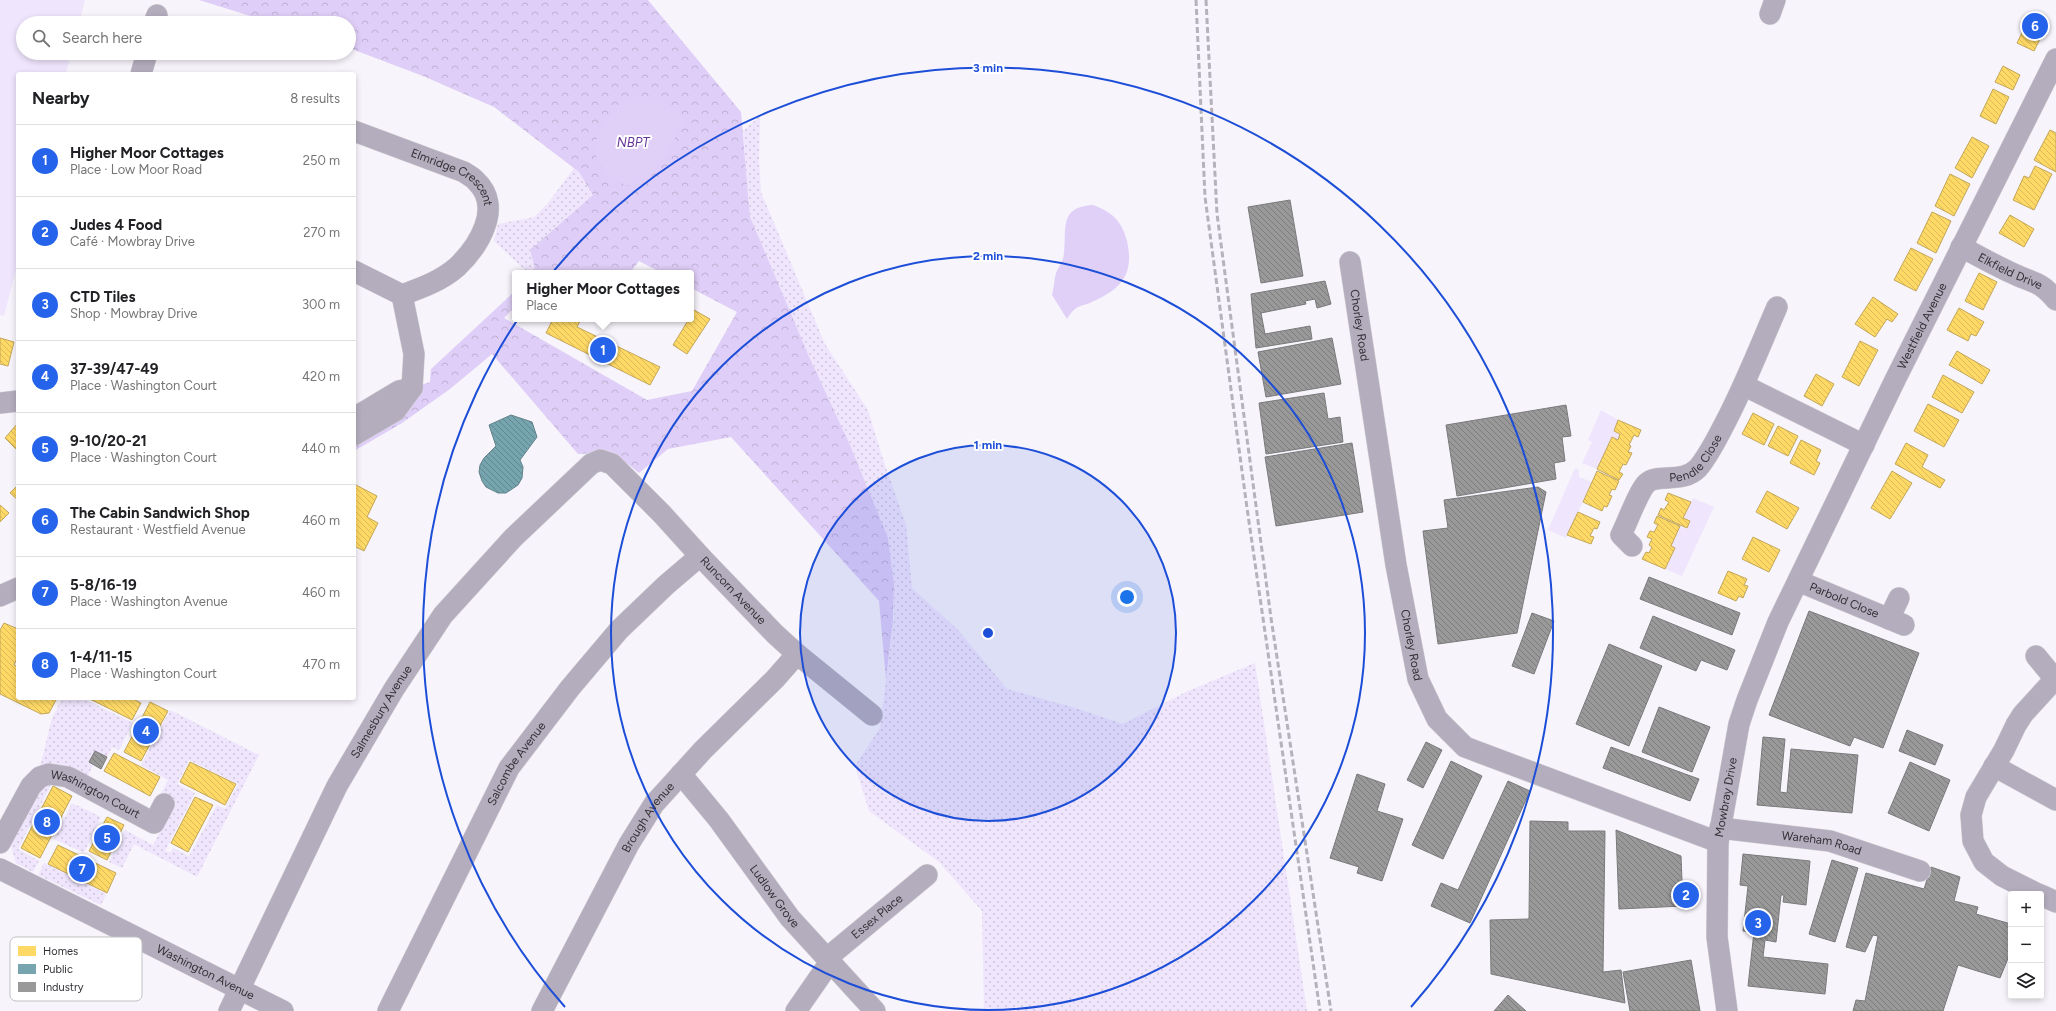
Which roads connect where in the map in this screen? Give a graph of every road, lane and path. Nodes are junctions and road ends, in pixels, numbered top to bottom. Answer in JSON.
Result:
{"nodes":[{"id":1,"x":2056,"y":59,"type":"edge"},
{"id":2,"x":145,"y":60,"type":"edge"},
{"id":3,"x":142,"y":72,"type":"edge"},
{"id":4,"x":356,"y":132,"type":"edge"},
{"id":5,"x":1961,"y":247,"type":"junction"},
{"id":6,"x":1350,"y":262,"type":"dead end"},
{"id":7,"x":356,"y":272,"type":"edge"},
{"id":8,"x":402,"y":295,"type":"junction"},
{"id":9,"x":2056,"y":300,"type":"edge"},
{"id":10,"x":1777,"y":307,"type":"dead end"},
{"id":11,"x":1744,"y":386,"type":"junction"},
{"id":12,"x":412,"y":388,"type":"junction"},
{"id":13,"x":16,"y":401,"type":"edge"},
{"id":14,"x":0,"y":403,"type":"edge"},
{"id":15,"x":356,"y":417,"type":"edge"},
{"id":16,"x":356,"y":434,"type":"edge"},
{"id":17,"x":1864,"y":446,"type":"junction"},
{"id":18,"x":600,"y":460,"type":"joint"},
{"id":19,"x":1619,"y":538,"type":"dead end"},
{"id":20,"x":700,"y":556,"type":"junction"},
{"id":21,"x":1795,"y":588,"type":"junction"},
{"id":22,"x":16,"y":589,"type":"edge"},
{"id":23,"x":0,"y":596,"type":"edge"},
{"id":24,"x":1899,"y":598,"type":"dead end"},
{"id":25,"x":797,"y":654,"type":"junction"},
{"id":26,"x":2036,"y":656,"type":"dead end"},
{"id":27,"x":2055,"y":680,"type":"edge"},
{"id":28,"x":872,"y":715,"type":"dead end"},
{"id":29,"x":1994,"y":766,"type":"junction"},
{"id":30,"x":681,"y":774,"type":"junction"},
{"id":31,"x":2056,"y":800,"type":"edge"},
{"id":32,"x":164,"y":804,"type":"dead end"},
{"id":33,"x":1719,"y":835,"type":"junction"},
{"id":34,"x":0,"y":843,"type":"edge"},
{"id":35,"x":0,"y":868,"type":"edge"},
{"id":36,"x":1920,"y":871,"type":"dead end"},
{"id":37,"x":927,"y":874,"type":"dead end"},
{"id":38,"x":2032,"y":891,"type":"edge"},
{"id":39,"x":2044,"y":896,"type":"edge"},
{"id":40,"x":2056,"y":902,"type":"edge"},
{"id":41,"x":136,"y":937,"type":"edge"},
{"id":42,"x":142,"y":940,"type":"edge"},
{"id":43,"x":828,"y":960,"type":"junction"},
{"id":44,"x":240,"y":990,"type":"junction"},
{"id":45,"x":229,"y":1011,"type":"edge"},
{"id":46,"x":283,"y":1011,"type":"edge"},
{"id":47,"x":388,"y":1011,"type":"edge"},
{"id":48,"x":542,"y":1011,"type":"edge"},
{"id":49,"x":796,"y":1011,"type":"edge"},
{"id":50,"x":875,"y":1011,"type":"edge"},
{"id":51,"x":1727,"y":1011,"type":"edge"}],
"edges":[{"from":1,"to":5,"type":"street","name":"Westfield Avenue"},
{"from":2,"to":3,"type":"street"},
{"from":4,"to":8,"type":"street","name":"Elmridge Crescent"},
{"from":5,"to":9,"type":"street","name":"Elkfield Drive"},
{"from":5,"to":17,"type":"street","name":"Westfield Avenue"},
{"from":6,"to":33,"type":"street","name":"Chorley Road"},
{"from":7,"to":8,"type":"street"},
{"from":8,"to":12,"type":"street"},
{"from":10,"to":11,"type":"street","name":"Pendle Close"},
{"from":11,"to":17,"type":"street"},
{"from":11,"to":19,"type":"street","name":"Pendle Close"},
{"from":12,"to":15,"type":"street"},
{"from":12,"to":16,"type":"street"},
{"from":13,"to":14,"type":"street"},
{"from":17,"to":21,"type":"street","name":"Westfield Avenue"},
{"from":18,"to":20,"type":"street","name":"Runcorn Avenue"},
{"from":18,"to":44,"type":"street","name":"Salmesbury Avenue"},
{"from":20,"to":25,"type":"street","name":"Runcorn Avenue"},
{"from":20,"to":47,"type":"street","name":"Salcombe Avenue"},
{"from":21,"to":24,"type":"street","name":"Parbold Close"},
{"from":21,"to":33,"type":"street","name":"Mowbray Drive"},
{"from":22,"to":23,"type":"street"},
{"from":25,"to":28,"type":"street","name":"Runcorn Avenue"},
{"from":25,"to":30,"type":"street","name":"Brough Avenue"},
{"from":26,"to":27,"type":"street"},
{"from":27,"to":29,"type":"street"},
{"from":29,"to":31,"type":"street"},
{"from":29,"to":38,"type":"street"},
{"from":30,"to":43,"type":"street","name":"Ludlow Grove"},
{"from":30,"to":48,"type":"street","name":"Brough Avenue"},
{"from":32,"to":34,"type":"street","name":"Washington Court"},
{"from":33,"to":36,"type":"street","name":"Wareham Road"},
{"from":33,"to":51,"type":"street","name":"Mowbray Drive"},
{"from":35,"to":41,"type":"street","name":"Washington Avenue"},
{"from":37,"to":43,"type":"street","name":"Essex Place"},
{"from":39,"to":40,"type":"street"},
{"from":42,"to":44,"type":"street","name":"Washington Avenue"},
{"from":43,"to":49,"type":"street","name":"Essex Place"},
{"from":43,"to":50,"type":"street","name":"Ludlow Grove"},
{"from":44,"to":45,"type":"street","name":"Salmesbury Avenue"},
{"from":44,"to":46,"type":"street","name":"Washington Avenue"}]}
